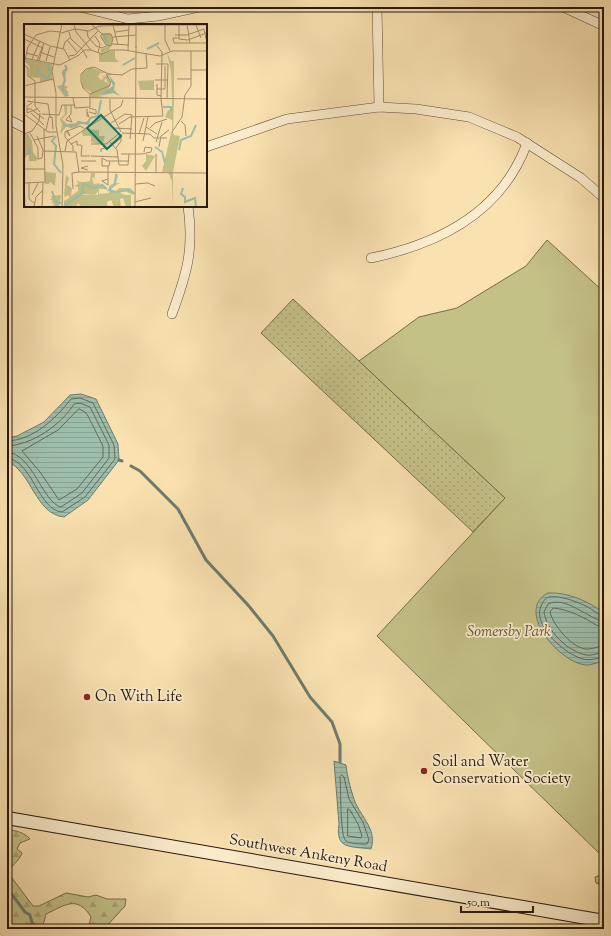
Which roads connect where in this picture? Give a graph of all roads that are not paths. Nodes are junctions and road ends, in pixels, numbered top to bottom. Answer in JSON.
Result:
{"nodes":[{"id":1,"x":80,"y":7,"type":"edge"},
{"id":2,"x":199,"y":7,"type":"edge"},
{"id":3,"x":377,"y":7,"type":"edge"},
{"id":4,"x":563,"y":7,"type":"edge"},
{"id":5,"x":604,"y":26,"type":"edge"},
{"id":6,"x":379,"y":107,"type":"junction"},
{"id":7,"x":7,"y":119,"type":"edge"},
{"id":8,"x":24,"y":128,"type":"edge"},
{"id":9,"x":528,"y":143,"type":"junction"},
{"id":10,"x":207,"y":147,"type":"edge"},
{"id":11,"x":604,"y":198,"type":"edge"},
{"id":12,"x":188,"y":207,"type":"edge"},
{"id":13,"x":371,"y":258,"type":"dead end"},
{"id":14,"x":172,"y":314,"type":"dead end"},
{"id":15,"x":7,"y":818,"type":"edge"},
{"id":16,"x":604,"y":921,"type":"edge"}],
"edges":[{"from":1,"to":2,"type":"street"},
{"from":3,"to":6,"type":"street"},
{"from":4,"to":5,"type":"street"},
{"from":6,"to":9,"type":"street"},
{"from":6,"to":10,"type":"street"},
{"from":7,"to":8,"type":"street"},
{"from":9,"to":11,"type":"street"},
{"from":9,"to":13,"type":"street"},
{"from":12,"to":14,"type":"street"},
{"from":15,"to":16,"type":"street","name":"Southwest Ankeny Road"}]}
